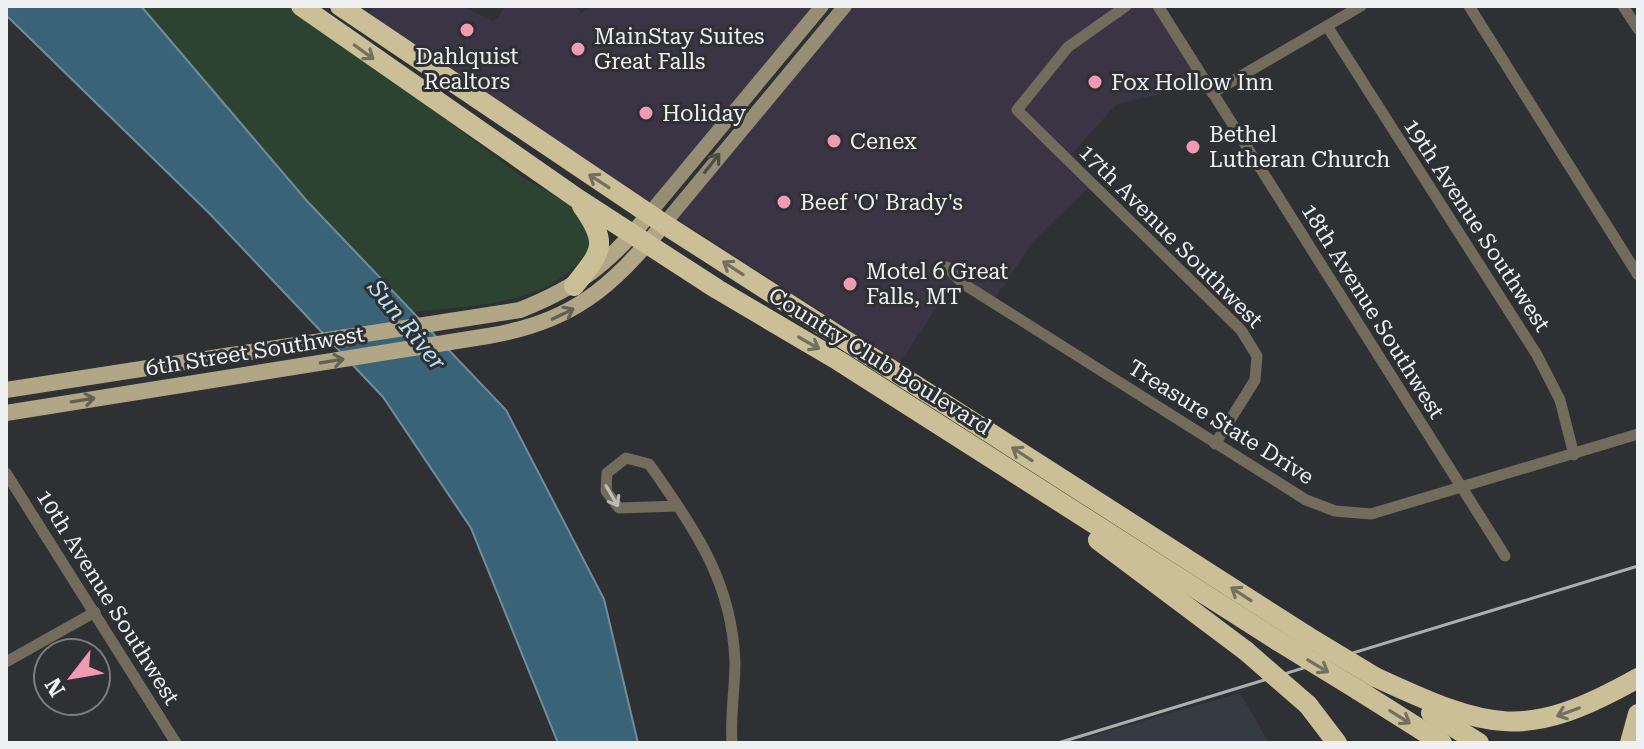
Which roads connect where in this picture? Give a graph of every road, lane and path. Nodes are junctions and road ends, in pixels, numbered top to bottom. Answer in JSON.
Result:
{"nodes":[{"id":1,"x":301,"y":6,"type":"edge"},
{"id":2,"x":340,"y":6,"type":"edge"},
{"id":3,"x":822,"y":6,"type":"edge"},
{"id":4,"x":1126,"y":6,"type":"edge"},
{"id":5,"x":1158,"y":6,"type":"edge"},
{"id":6,"x":1361,"y":6,"type":"edge"},
{"id":7,"x":1469,"y":6,"type":"edge"},
{"id":8,"x":1623,"y":6,"type":"edge"},
{"id":9,"x":844,"y":7,"type":"edge"},
{"id":10,"x":1327,"y":26,"type":"junction"},
{"id":11,"x":1638,"y":29,"type":"edge"},
{"id":12,"x":1212,"y":93,"type":"junction"},
{"id":13,"x":578,"y":199,"type":"junction"},
{"id":14,"x":656,"y":219,"type":"junction"},
{"id":15,"x":640,"y":239,"type":"junction"},
{"id":16,"x":947,"y":267,"type":"dead end"},
{"id":17,"x":1638,"y":275,"type":"edge"},
{"id":18,"x":574,"y":286,"type":"junction"},
{"id":19,"x":6,"y":390,"type":"edge"},
{"id":20,"x":6,"y":413,"type":"edge"},
{"id":21,"x":1638,"y":434,"type":"edge"},
{"id":22,"x":1215,"y":444,"type":"junction"},
{"id":23,"x":1574,"y":455,"type":"junction"},
{"id":24,"x":6,"y":473,"type":"edge"},
{"id":25,"x":1462,"y":489,"type":"junction"},
{"id":26,"x":1041,"y":491,"type":"junction"},
{"id":27,"x":678,"y":506,"type":"junction"},
{"id":28,"x":1505,"y":556,"type":"dead end"},
{"id":29,"x":95,"y":612,"type":"junction"},
{"id":30,"x":6,"y":662,"type":"edge"},
{"id":31,"x":1375,"y":677,"type":"junction"},
{"id":32,"x":1638,"y":678,"type":"edge"},
{"id":33,"x":1638,"y":714,"type":"edge"},
{"id":34,"x":176,"y":743,"type":"edge"},
{"id":35,"x":732,"y":743,"type":"edge"},
{"id":36,"x":1337,"y":743,"type":"edge"},
{"id":37,"x":1442,"y":743,"type":"edge"},
{"id":38,"x":1479,"y":743,"type":"edge"},
{"id":39,"x":1630,"y":743,"type":"edge"}],
"edges":[{"from":1,"to":13,"type":"highway","name":"Country Club Boulevard","one_way":true},
{"from":14,"to":2,"type":"highway","name":"Country Club Boulevard","one_way":true},
{"from":3,"to":14,"type":"street"},
{"from":4,"to":22,"type":"street","name":"17th Avenue Southwest"},
{"from":5,"to":12,"type":"street","name":"18th Avenue Southwest"},
{"from":6,"to":10,"type":"street"},
{"from":7,"to":17,"type":"street"},
{"from":8,"to":11,"type":"street"},
{"from":14,"to":9,"type":"street","one_way":true},
{"from":10,"to":12,"type":"street"},
{"from":10,"to":23,"type":"street","name":"19th Avenue Southwest"},
{"from":12,"to":25,"type":"street","name":"18th Avenue Southwest"},
{"from":13,"to":15,"type":"highway","name":"Country Club Boulevard"},
{"from":13,"to":18,"type":"highway"},
{"from":14,"to":15,"type":"main road","name":"6th Street Southwest"},
{"from":31,"to":14,"type":"highway","name":"Country Club Boulevard","one_way":true,"bridge":true},
{"from":15,"to":18,"type":"main road","name":"6th Street Southwest"},
{"from":20,"to":15,"type":"main road","name":"6th Street Southwest","one_way":true},
{"from":15,"to":26,"type":"highway","name":"Country Club Boulevard","one_way":true},
{"from":16,"to":22,"type":"street","name":"Treasure State Drive"},
{"from":18,"to":19,"type":"main road","name":"6th Street Southwest"},
{"from":21,"to":23,"type":"street","name":"Treasure State Drive"},
{"from":22,"to":25,"type":"street","name":"Treasure State Drive"},
{"from":23,"to":25,"type":"street","name":"Treasure State Drive"},
{"from":24,"to":29,"type":"street","name":"10th Avenue Southwest"},
{"from":25,"to":28,"type":"street","name":"18th Avenue Southwest"},
{"from":26,"to":36,"type":"highway","bridge":true},
{"from":26,"to":37,"type":"highway","name":"Country Club Boulevard","one_way":true,"bridge":true},
{"from":27,"to":27,"type":"street","one_way":true},
{"from":27,"to":35,"type":"street"},
{"from":29,"to":30,"type":"street"},
{"from":29,"to":34,"type":"street","name":"10th Avenue Southwest"},
{"from":32,"to":31,"type":"highway","one_way":true},
{"from":31,"to":38,"type":"highway","name":"Country Club Boulevard"},
{"from":33,"to":39,"type":"highway"}]}
